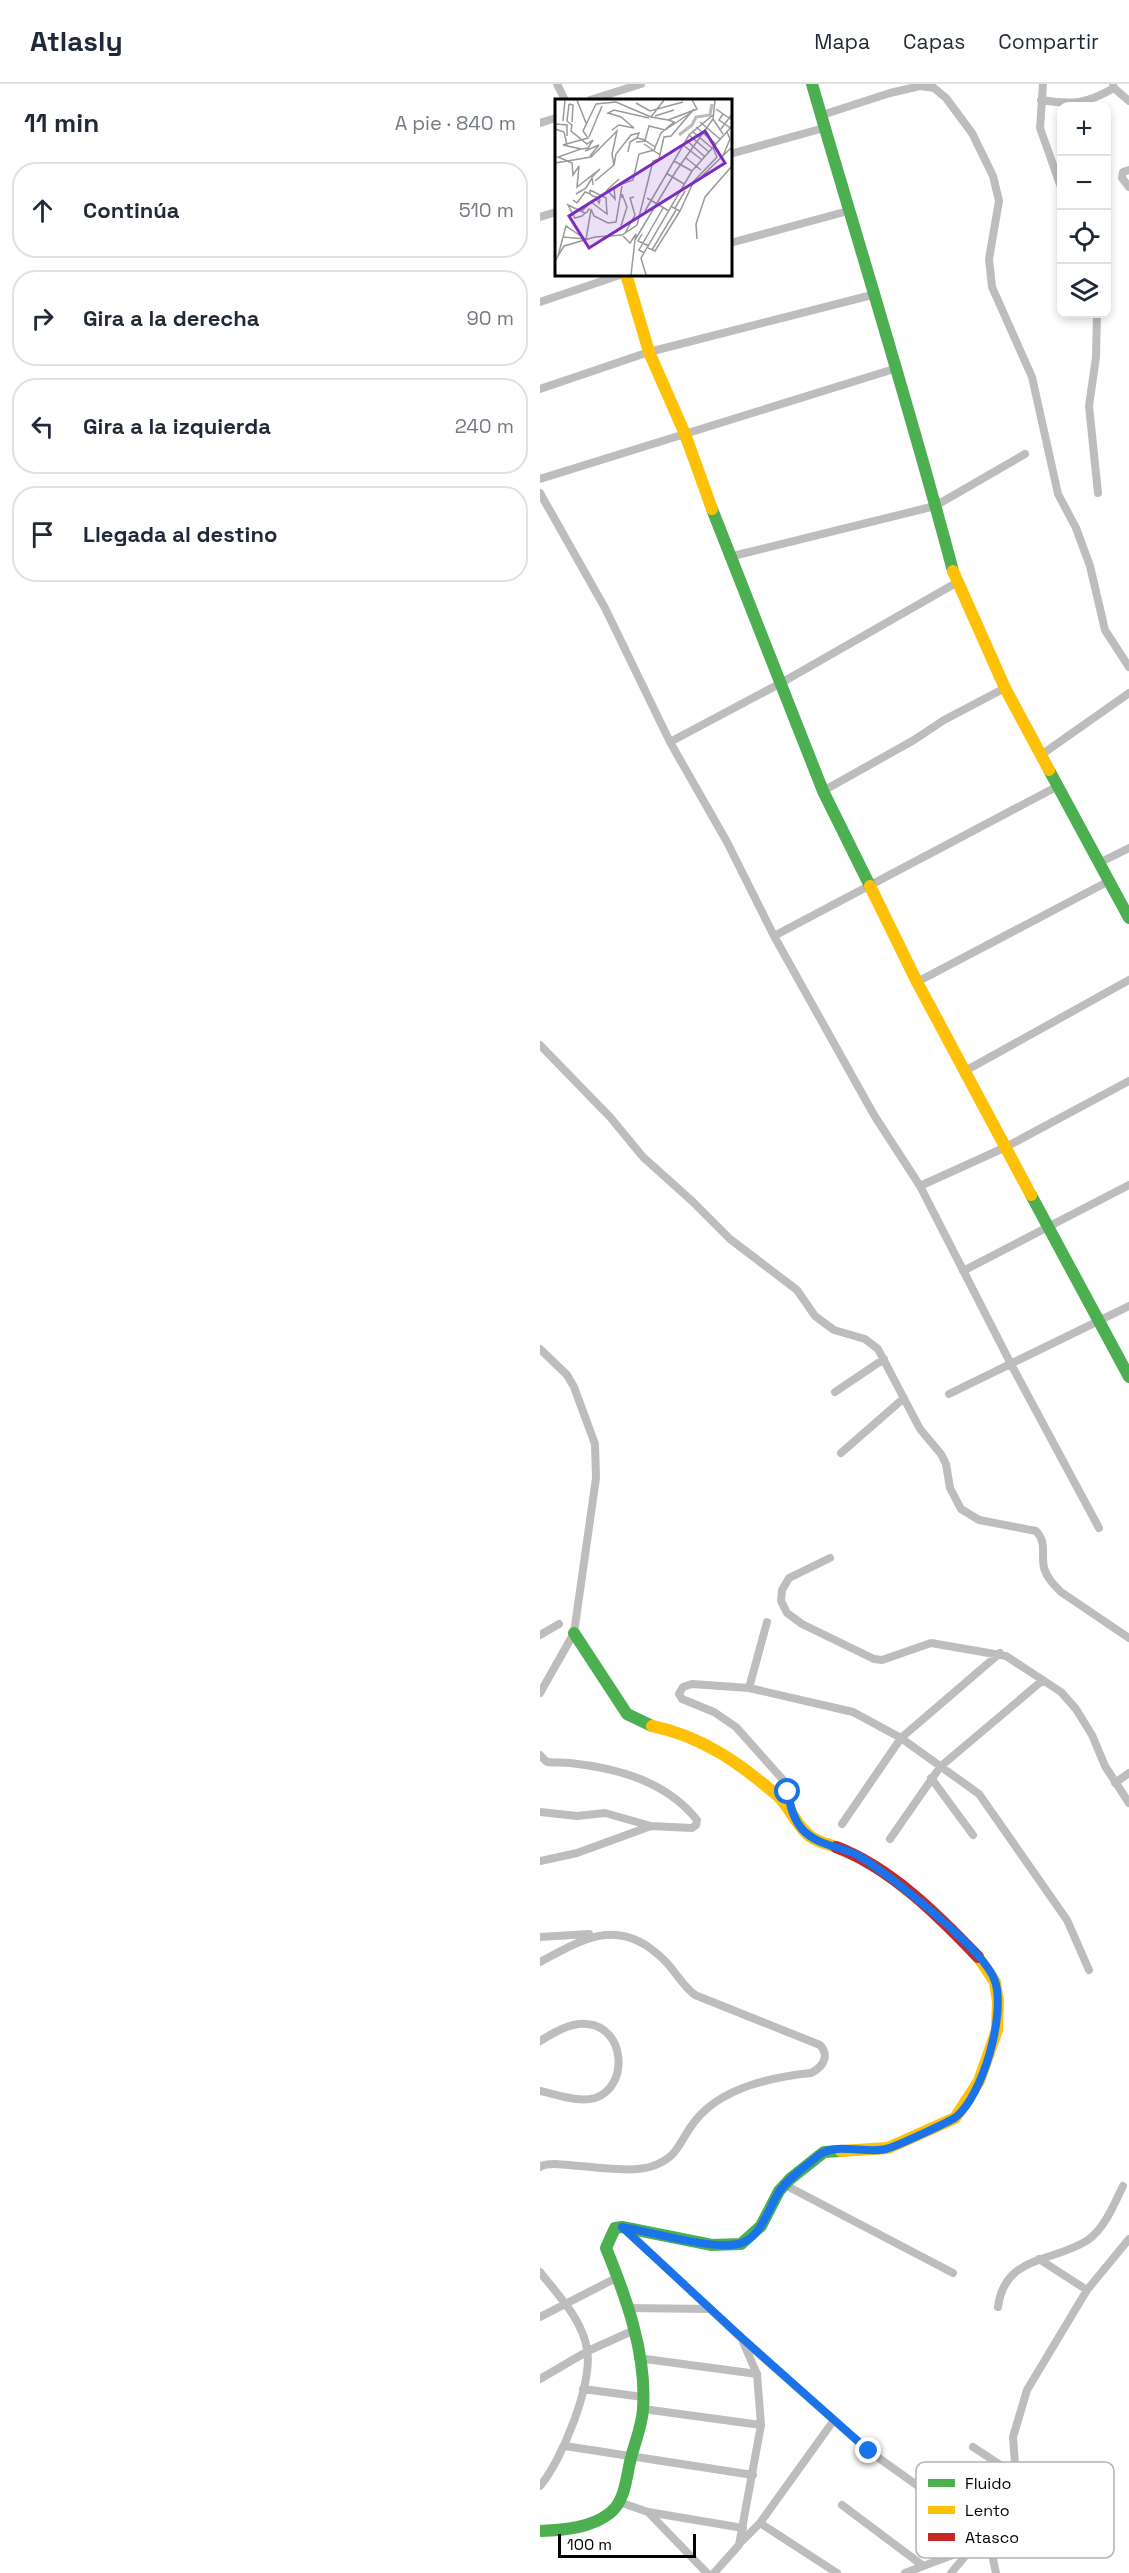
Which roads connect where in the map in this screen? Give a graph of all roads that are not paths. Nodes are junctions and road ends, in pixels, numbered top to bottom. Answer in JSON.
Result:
{"nodes":[{"id":1,"x":557,"y":84,"type":"edge"},
{"id":2,"x":641,"y":84,"type":"edge"},
{"id":3,"x":812,"y":84,"type":"edge"},
{"id":4,"x":1043,"y":84,"type":"edge"},
{"id":5,"x":1114,"y":86,"type":"edge"},
{"id":6,"x":564,"y":99,"type":"edge"},
{"id":7,"x":593,"y":99,"type":"edge"},
{"id":8,"x":1041,"y":100,"type":"junction"},
{"id":9,"x":1129,"y":101,"type":"edge"},
{"id":10,"x":555,"y":118,"type":"edge"},
{"id":11,"x":823,"y":122,"type":"junction"},
{"id":12,"x":540,"y":123,"type":"edge"},
{"id":13,"x":732,"y":153,"type":"edge"},
{"id":14,"x":1129,"y":170,"type":"edge"},
{"id":15,"x":1057,"y":176,"type":"edge"},
{"id":16,"x":1129,"y":187,"type":"edge"},
{"id":17,"x":848,"y":211,"type":"junction"},
{"id":18,"x":555,"y":212,"type":"edge"},
{"id":19,"x":540,"y":217,"type":"edge"},
{"id":20,"x":732,"y":242,"type":"edge"},
{"id":21,"x":618,"y":276,"type":"edge"},
{"id":22,"x":625,"y":276,"type":"edge"},
{"id":23,"x":872,"y":295,"type":"junction"},
{"id":24,"x":540,"y":302,"type":"edge"},
{"id":25,"x":1097,"y":318,"type":"edge"},
{"id":26,"x":649,"y":352,"type":"junction"},
{"id":27,"x":894,"y":369,"type":"junction"},
{"id":28,"x":540,"y":389,"type":"edge"},
{"id":29,"x":685,"y":434,"type":"junction"},
{"id":30,"x":1024,"y":454,"type":"dead end"},
{"id":31,"x":540,"y":480,"type":"edge"},
{"id":32,"x":540,"y":493,"type":"edge"},
{"id":33,"x":1098,"y":493,"type":"dead end"},
{"id":34,"x":935,"y":506,"type":"junction"},
{"id":35,"x":729,"y":557,"type":"junction"},
{"id":36,"x":956,"y":583,"type":"junction"},
{"id":37,"x":1129,"y":667,"type":"edge"},
{"id":38,"x":781,"y":683,"type":"junction"},
{"id":39,"x":1005,"y":688,"type":"junction"},
{"id":40,"x":1129,"y":693,"type":"edge"},
{"id":41,"x":670,"y":742,"type":"junction"},
{"id":42,"x":1041,"y":755,"type":"junction"},
{"id":43,"x":1058,"y":786,"type":"junction"},
{"id":44,"x":823,"y":791,"type":"junction"},
{"id":45,"x":1129,"y":848,"type":"edge"},
{"id":46,"x":1099,"y":863,"type":"junction"},
{"id":47,"x":1109,"y":881,"type":"junction"},
{"id":48,"x":870,"y":886,"type":"junction"},
{"id":49,"x":1129,"y":918,"type":"edge"},
{"id":50,"x":774,"y":936,"type":"junction"},
{"id":51,"x":1129,"y":980,"type":"edge"},
{"id":52,"x":917,"y":982,"type":"junction"},
{"id":53,"x":540,"y":1045,"type":"edge"},
{"id":54,"x":965,"y":1071,"type":"junction"},
{"id":55,"x":1129,"y":1081,"type":"edge"},
{"id":56,"x":1006,"y":1147,"type":"junction"},
{"id":57,"x":1129,"y":1185,"type":"edge"},
{"id":58,"x":920,"y":1186,"type":"junction"},
{"id":59,"x":1049,"y":1226,"type":"junction"},
{"id":60,"x":963,"y":1271,"type":"junction"},
{"id":61,"x":1129,"y":1306,"type":"edge"},
{"id":62,"x":1100,"y":1321,"type":"junction"},
{"id":63,"x":540,"y":1349,"type":"edge"},
{"id":64,"x":884,"y":1359,"type":"junction"},
{"id":65,"x":1012,"y":1366,"type":"junction"},
{"id":66,"x":1129,"y":1377,"type":"edge"},
{"id":67,"x":835,"y":1392,"type":"dead end"},
{"id":68,"x":949,"y":1394,"type":"dead end"},
{"id":69,"x":904,"y":1398,"type":"junction"},
{"id":70,"x":841,"y":1453,"type":"dead end"},
{"id":71,"x":1099,"y":1528,"type":"dead end"},
{"id":72,"x":830,"y":1558,"type":"dead end"},
{"id":73,"x":767,"y":1622,"type":"dead end"},
{"id":74,"x":559,"y":1624,"type":"dead end"},
{"id":75,"x":574,"y":1633,"type":"junction"},
{"id":76,"x":540,"y":1635,"type":"edge"},
{"id":77,"x":1129,"y":1638,"type":"edge"},
{"id":78,"x":1000,"y":1653,"type":"junction"},
{"id":79,"x":1043,"y":1680,"type":"junction"},
{"id":80,"x":749,"y":1688,"type":"junction"},
{"id":81,"x":540,"y":1693,"type":"edge"},
{"id":82,"x":901,"y":1738,"type":"junction"},
{"id":83,"x":540,"y":1755,"type":"edge"},
{"id":84,"x":940,"y":1767,"type":"junction"},
{"id":85,"x":1129,"y":1773,"type":"edge"},
{"id":86,"x":931,"y":1778,"type":"junction"},
{"id":87,"x":1115,"y":1783,"type":"junction"},
{"id":88,"x":1129,"y":1803,"type":"edge"},
{"id":89,"x":791,"y":1810,"type":"junction"},
{"id":90,"x":540,"y":1812,"type":"edge"},
{"id":91,"x":842,"y":1824,"type":"dead end"},
{"id":92,"x":651,"y":1826,"type":"junction"},
{"id":93,"x":973,"y":1835,"type":"dead end"},
{"id":94,"x":890,"y":1839,"type":"dead end"},
{"id":95,"x":540,"y":1861,"type":"edge"},
{"id":96,"x":599,"y":1934,"type":"junction"},
{"id":97,"x":540,"y":1937,"type":"edge"},
{"id":98,"x":540,"y":1962,"type":"edge"},
{"id":99,"x":1089,"y":1970,"type":"dead end"},
{"id":100,"x":540,"y":2041,"type":"edge"},
{"id":101,"x":540,"y":2091,"type":"edge"},
{"id":102,"x":540,"y":2167,"type":"edge"},
{"id":103,"x":785,"y":2185,"type":"junction"},
{"id":104,"x":1123,"y":2186,"type":"dead end"},
{"id":105,"x":622,"y":2227,"type":"junction"},
{"id":106,"x":1129,"y":2239,"type":"edge"},
{"id":107,"x":1039,"y":2259,"type":"junction"},
{"id":108,"x":540,"y":2272,"type":"edge"},
{"id":109,"x":953,"y":2273,"type":"dead end"},
{"id":110,"x":618,"y":2277,"type":"junction"},
{"id":111,"x":1088,"y":2290,"type":"junction"},
{"id":112,"x":566,"y":2303,"type":"junction"},
{"id":113,"x":998,"y":2307,"type":"dead end"},
{"id":114,"x":627,"y":2308,"type":"junction"},
{"id":115,"x":710,"y":2309,"type":"junction"},
{"id":116,"x":540,"y":2317,"type":"edge"},
{"id":117,"x":632,"y":2331,"type":"junction"},
{"id":118,"x":742,"y":2338,"type":"junction"},
{"id":119,"x":588,"y":2351,"type":"junction"},
{"id":120,"x":638,"y":2358,"type":"junction"},
{"id":121,"x":757,"y":2374,"type":"junction"},
{"id":122,"x":540,"y":2379,"type":"edge"},
{"id":123,"x":583,"y":2389,"type":"junction"},
{"id":124,"x":643,"y":2403,"type":"junction"},
{"id":125,"x":834,"y":2420,"type":"junction"},
{"id":126,"x":761,"y":2425,"type":"junction"},
{"id":127,"x":565,"y":2446,"type":"junction"},
{"id":128,"x":974,"y":2447,"type":"dead end"},
{"id":129,"x":632,"y":2456,"type":"junction"},
{"id":130,"x":996,"y":2462,"type":"edge"},
{"id":131,"x":1016,"y":2462,"type":"edge"},
{"id":132,"x":753,"y":2475,"type":"junction"},
{"id":133,"x":916,"y":2485,"type":"edge"},
{"id":134,"x":540,"y":2486,"type":"edge"},
{"id":135,"x":619,"y":2502,"type":"junction"},
{"id":136,"x":842,"y":2505,"type":"dead end"},
{"id":137,"x":648,"y":2512,"type":"junction"},
{"id":138,"x":760,"y":2523,"type":"junction"},
{"id":139,"x":743,"y":2528,"type":"junction"},
{"id":140,"x":540,"y":2531,"type":"edge"},
{"id":141,"x":739,"y":2545,"type":"junction"},
{"id":142,"x":943,"y":2558,"type":"edge"},
{"id":143,"x":964,"y":2558,"type":"edge"},
{"id":144,"x":993,"y":2558,"type":"edge"},
{"id":145,"x":922,"y":2565,"type":"junction"},
{"id":146,"x":707,"y":2573,"type":"edge"},
{"id":147,"x":714,"y":2573,"type":"edge"},
{"id":148,"x":837,"y":2573,"type":"edge"},
{"id":149,"x":904,"y":2573,"type":"edge"},
{"id":150,"x":951,"y":2573,"type":"edge"},
{"id":151,"x":996,"y":2573,"type":"edge"}],
"edges":[{"from":1,"to":6,"type":"street"},
{"from":2,"to":7,"type":"street"},
{"from":3,"to":11,"type":"street"},
{"from":4,"to":8,"type":"street"},
{"from":5,"to":8,"type":"street"},
{"from":5,"to":9,"type":"street"},
{"from":8,"to":15,"type":"street"},
{"from":10,"to":12,"type":"street"},
{"from":11,"to":13,"type":"street"},
{"from":11,"to":17,"type":"street"},
{"from":11,"to":37,"type":"street"},
{"from":14,"to":16,"type":"street"},
{"from":17,"to":20,"type":"street"},
{"from":17,"to":23,"type":"street"},
{"from":18,"to":19,"type":"street"},
{"from":21,"to":24,"type":"street"},
{"from":22,"to":26,"type":"street"},
{"from":23,"to":26,"type":"street"},
{"from":23,"to":27,"type":"street"},
{"from":25,"to":33,"type":"street"},
{"from":26,"to":28,"type":"street"},
{"from":26,"to":29,"type":"street"},
{"from":27,"to":29,"type":"street"},
{"from":27,"to":34,"type":"street"},
{"from":29,"to":31,"type":"street"},
{"from":29,"to":35,"type":"street"},
{"from":30,"to":34,"type":"street"},
{"from":32,"to":41,"type":"street"},
{"from":34,"to":35,"type":"street"},
{"from":34,"to":36,"type":"street"},
{"from":35,"to":38,"type":"street"},
{"from":36,"to":38,"type":"street"},
{"from":36,"to":39,"type":"street"},
{"from":38,"to":41,"type":"street"},
{"from":38,"to":44,"type":"street"},
{"from":39,"to":42,"type":"street"},
{"from":39,"to":44,"type":"street"},
{"from":40,"to":42,"type":"street"},
{"from":41,"to":50,"type":"street"},
{"from":42,"to":43,"type":"street"},
{"from":43,"to":46,"type":"street"},
{"from":43,"to":48,"type":"street"},
{"from":44,"to":48,"type":"street"},
{"from":45,"to":46,"type":"street"},
{"from":46,"to":47,"type":"street"},
{"from":47,"to":49,"type":"street"},
{"from":47,"to":52,"type":"street"},
{"from":48,"to":50,"type":"street"},
{"from":48,"to":52,"type":"street"},
{"from":50,"to":58,"type":"street"},
{"from":51,"to":54,"type":"street"},
{"from":52,"to":54,"type":"street"},
{"from":53,"to":64,"type":"street"},
{"from":54,"to":56,"type":"street"},
{"from":55,"to":56,"type":"street"},
{"from":56,"to":58,"type":"street"},
{"from":56,"to":59,"type":"street"},
{"from":57,"to":59,"type":"street"},
{"from":58,"to":60,"type":"street"},
{"from":59,"to":60,"type":"street"},
{"from":59,"to":62,"type":"street"},
{"from":60,"to":65,"type":"street"},
{"from":61,"to":62,"type":"street"},
{"from":62,"to":65,"type":"street"},
{"from":62,"to":66,"type":"street"},
{"from":63,"to":75,"type":"street"},
{"from":64,"to":67,"type":"street"},
{"from":64,"to":69,"type":"street"},
{"from":65,"to":68,"type":"street"},
{"from":65,"to":71,"type":"street"},
{"from":69,"to":70,"type":"street"},
{"from":69,"to":77,"type":"street"},
{"from":72,"to":78,"type":"street"},
{"from":73,"to":80,"type":"street"},
{"from":74,"to":76,"type":"street"},
{"from":75,"to":81,"type":"street"},
{"from":75,"to":89,"type":"street"},
{"from":78,"to":79,"type":"street"},
{"from":78,"to":82,"type":"street"},
{"from":79,"to":84,"type":"street"},
{"from":79,"to":87,"type":"street"},
{"from":80,"to":82,"type":"street"},
{"from":80,"to":89,"type":"street"},
{"from":82,"to":84,"type":"street"},
{"from":82,"to":91,"type":"street"},
{"from":83,"to":92,"type":"street"},
{"from":84,"to":86,"type":"street"},
{"from":84,"to":99,"type":"street"},
{"from":85,"to":87,"type":"street"},
{"from":86,"to":93,"type":"street"},
{"from":86,"to":94,"type":"street"},
{"from":87,"to":88,"type":"street"},
{"from":89,"to":103,"type":"street"},
{"from":90,"to":92,"type":"street"},
{"from":92,"to":95,"type":"street"},
{"from":96,"to":97,"type":"street"},
{"from":96,"to":98,"type":"street"},
{"from":96,"to":102,"type":"street"},
{"from":100,"to":101,"type":"street"},
{"from":103,"to":105,"type":"street"},
{"from":103,"to":109,"type":"street"},
{"from":104,"to":107,"type":"street"},
{"from":105,"to":110,"type":"street"},
{"from":105,"to":115,"type":"street"},
{"from":106,"to":111,"type":"street"},
{"from":107,"to":111,"type":"street"},
{"from":107,"to":113,"type":"street"},
{"from":108,"to":112,"type":"street"},
{"from":110,"to":112,"type":"street"},
{"from":110,"to":114,"type":"street"},
{"from":111,"to":131,"type":"street"},
{"from":112,"to":116,"type":"street"},
{"from":112,"to":119,"type":"street"},
{"from":114,"to":115,"type":"street"},
{"from":114,"to":117,"type":"street"},
{"from":115,"to":118,"type":"street"},
{"from":117,"to":119,"type":"street"},
{"from":117,"to":120,"type":"street"},
{"from":118,"to":121,"type":"street"},
{"from":118,"to":125,"type":"street"},
{"from":119,"to":122,"type":"street"},
{"from":119,"to":123,"type":"street"},
{"from":120,"to":121,"type":"street"},
{"from":120,"to":124,"type":"street"},
{"from":121,"to":126,"type":"street"},
{"from":123,"to":124,"type":"street"},
{"from":123,"to":127,"type":"street"},
{"from":124,"to":126,"type":"street"},
{"from":124,"to":129,"type":"street"},
{"from":125,"to":133,"type":"street"},
{"from":125,"to":138,"type":"street"},
{"from":126,"to":132,"type":"street"},
{"from":127,"to":129,"type":"street"},
{"from":127,"to":134,"type":"street"},
{"from":128,"to":130,"type":"street"},
{"from":129,"to":132,"type":"street"},
{"from":129,"to":135,"type":"street"},
{"from":132,"to":139,"type":"street"},
{"from":135,"to":137,"type":"street"},
{"from":135,"to":140,"type":"street"},
{"from":136,"to":145,"type":"street"},
{"from":137,"to":139,"type":"street"},
{"from":137,"to":146,"type":"street"},
{"from":138,"to":141,"type":"street"},
{"from":138,"to":148,"type":"street"},
{"from":139,"to":141,"type":"street"},
{"from":141,"to":147,"type":"street"},
{"from":142,"to":145,"type":"street"},
{"from":143,"to":150,"type":"street"},
{"from":144,"to":151,"type":"street"},
{"from":145,"to":149,"type":"street"}]}
